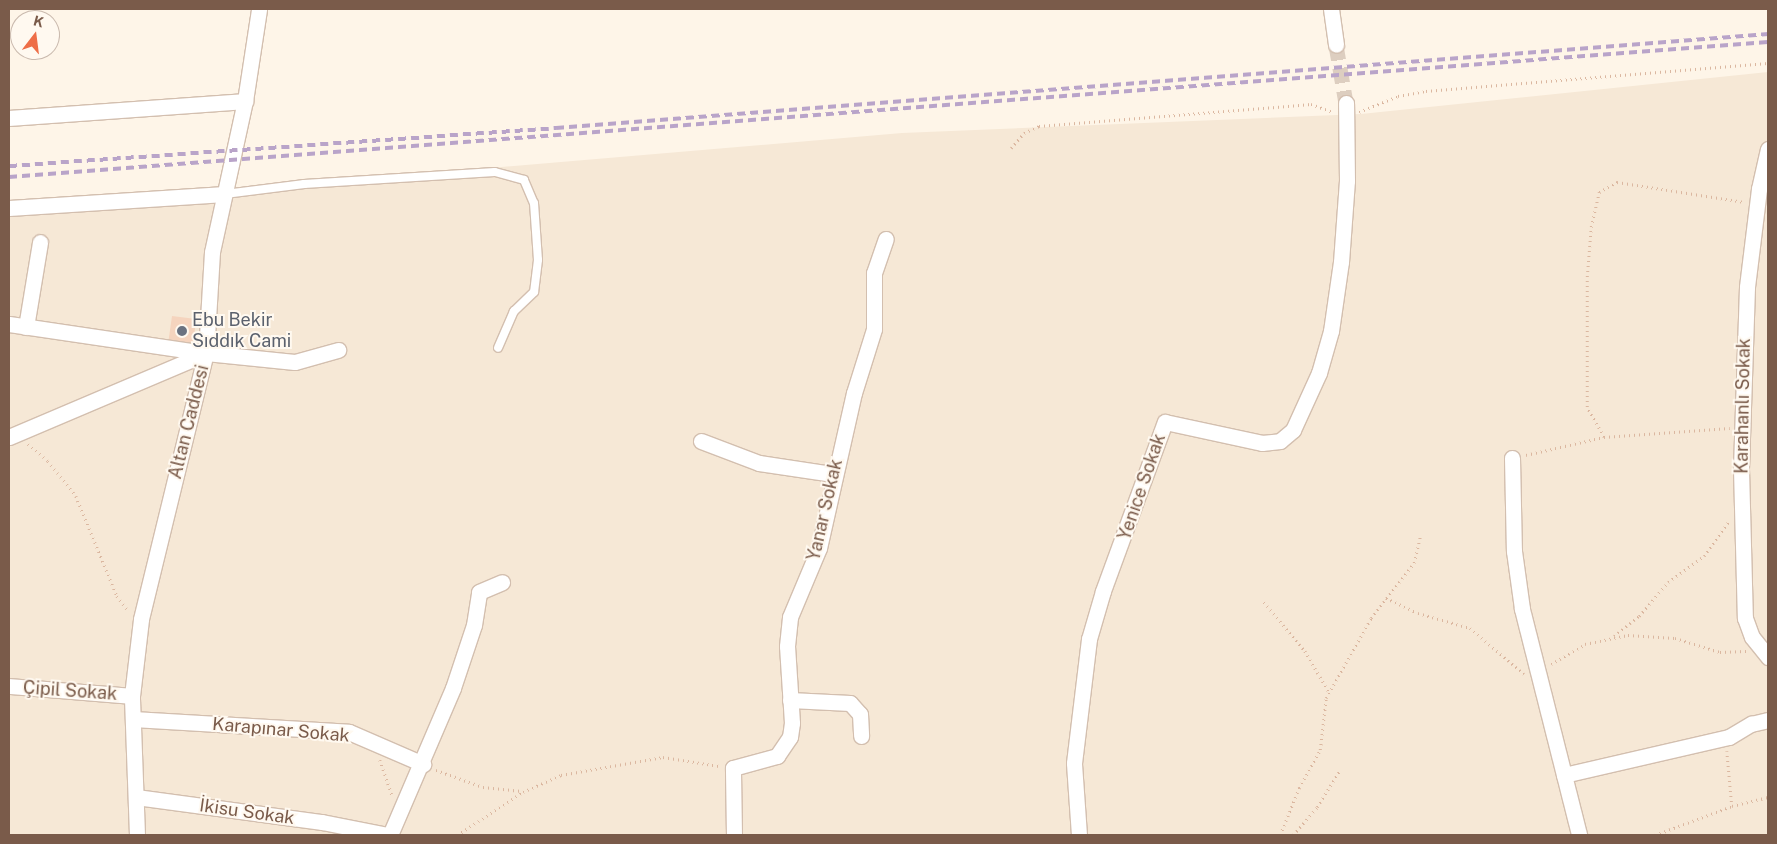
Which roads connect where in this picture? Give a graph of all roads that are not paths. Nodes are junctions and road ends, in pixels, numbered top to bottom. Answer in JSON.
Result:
{"nodes":[{"id":1,"x":259,"y":9,"type":"edge"},
{"id":2,"x":1331,"y":9,"type":"edge"},
{"id":3,"x":1336,"y":46,"type":"tunnel mouth"},
{"id":4,"x":245,"y":101,"type":"junction"},
{"id":5,"x":1346,"y":110,"type":"tunnel mouth"},
{"id":6,"x":9,"y":118,"type":"edge"},
{"id":7,"x":1768,"y":149,"type":"edge"},
{"id":8,"x":225,"y":194,"type":"junction"},
{"id":9,"x":9,"y":208,"type":"edge"},
{"id":10,"x":886,"y":239,"type":"dead end"},
{"id":11,"x":40,"y":242,"type":"dead end"},
{"id":12,"x":9,"y":324,"type":"edge"},
{"id":13,"x":26,"y":326,"type":"junction"},
{"id":14,"x":498,"y":348,"type":"dead end"},
{"id":15,"x":338,"y":350,"type":"dead end"},
{"id":16,"x":206,"y":353,"type":"junction"},
{"id":17,"x":11,"y":436,"type":"edge"},
{"id":18,"x":701,"y":441,"type":"dead end"},
{"id":19,"x":1512,"y":458,"type":"road end"},
{"id":20,"x":833,"y":474,"type":"junction"},
{"id":21,"x":502,"y":582,"type":"dead end"},
{"id":22,"x":1764,"y":652,"type":"edge"},
{"id":23,"x":9,"y":686,"type":"edge"},
{"id":24,"x":132,"y":696,"type":"junction"},
{"id":25,"x":790,"y":700,"type":"junction"},
{"id":26,"x":133,"y":719,"type":"junction"},
{"id":27,"x":1768,"y":720,"type":"edge"},
{"id":28,"x":861,"y":736,"type":"dead end"},
{"id":29,"x":423,"y":764,"type":"junction"},
{"id":30,"x":1564,"y":775,"type":"junction"},
{"id":31,"x":136,"y":797,"type":"junction"},
{"id":32,"x":138,"y":835,"type":"edge"},
{"id":33,"x":388,"y":835,"type":"edge"},
{"id":34,"x":734,"y":835,"type":"edge"},
{"id":35,"x":1079,"y":835,"type":"edge"},
{"id":36,"x":1580,"y":835,"type":"edge"}],
"edges":[{"from":1,"to":4,"type":"street","name":"Altan Caddesi"},
{"from":2,"to":3,"type":"street"},
{"from":4,"to":6,"type":"street"},
{"from":4,"to":8,"type":"street","name":"Altan Caddesi"},
{"from":5,"to":35,"type":"street","name":"Yenice Sokak"},
{"from":7,"to":22,"type":"street","name":"Karahanlı Sokak"},
{"from":8,"to":9,"type":"street"},
{"from":8,"to":14,"type":"lane"},
{"from":8,"to":16,"type":"street","name":"Altan Caddesi"},
{"from":10,"to":20,"type":"street","name":"Yanar Sokak"},
{"from":11,"to":13,"type":"street"},
{"from":12,"to":13,"type":"street"},
{"from":13,"to":16,"type":"street"},
{"from":15,"to":16,"type":"street"},
{"from":16,"to":17,"type":"street"},
{"from":16,"to":24,"type":"street","name":"Altan Caddesi"},
{"from":18,"to":20,"type":"street"},
{"from":19,"to":30,"type":"street"},
{"from":20,"to":25,"type":"street","name":"Yanar Sokak"},
{"from":21,"to":29,"type":"street"},
{"from":23,"to":24,"type":"street","name":"Çipil Sokak"},
{"from":24,"to":26,"type":"street","name":"Altan Caddesi"},
{"from":25,"to":28,"type":"street"},
{"from":25,"to":34,"type":"street","name":"Yanar Sokak"},
{"from":26,"to":29,"type":"street","name":"Karapınar Sokak"},
{"from":26,"to":31,"type":"street","name":"Altan Caddesi"},
{"from":27,"to":30,"type":"street"},
{"from":29,"to":33,"type":"street"},
{"from":30,"to":36,"type":"street"},
{"from":31,"to":32,"type":"street","name":"Altan Caddesi"},
{"from":31,"to":33,"type":"street","name":"İkisu Sokak"}]}
